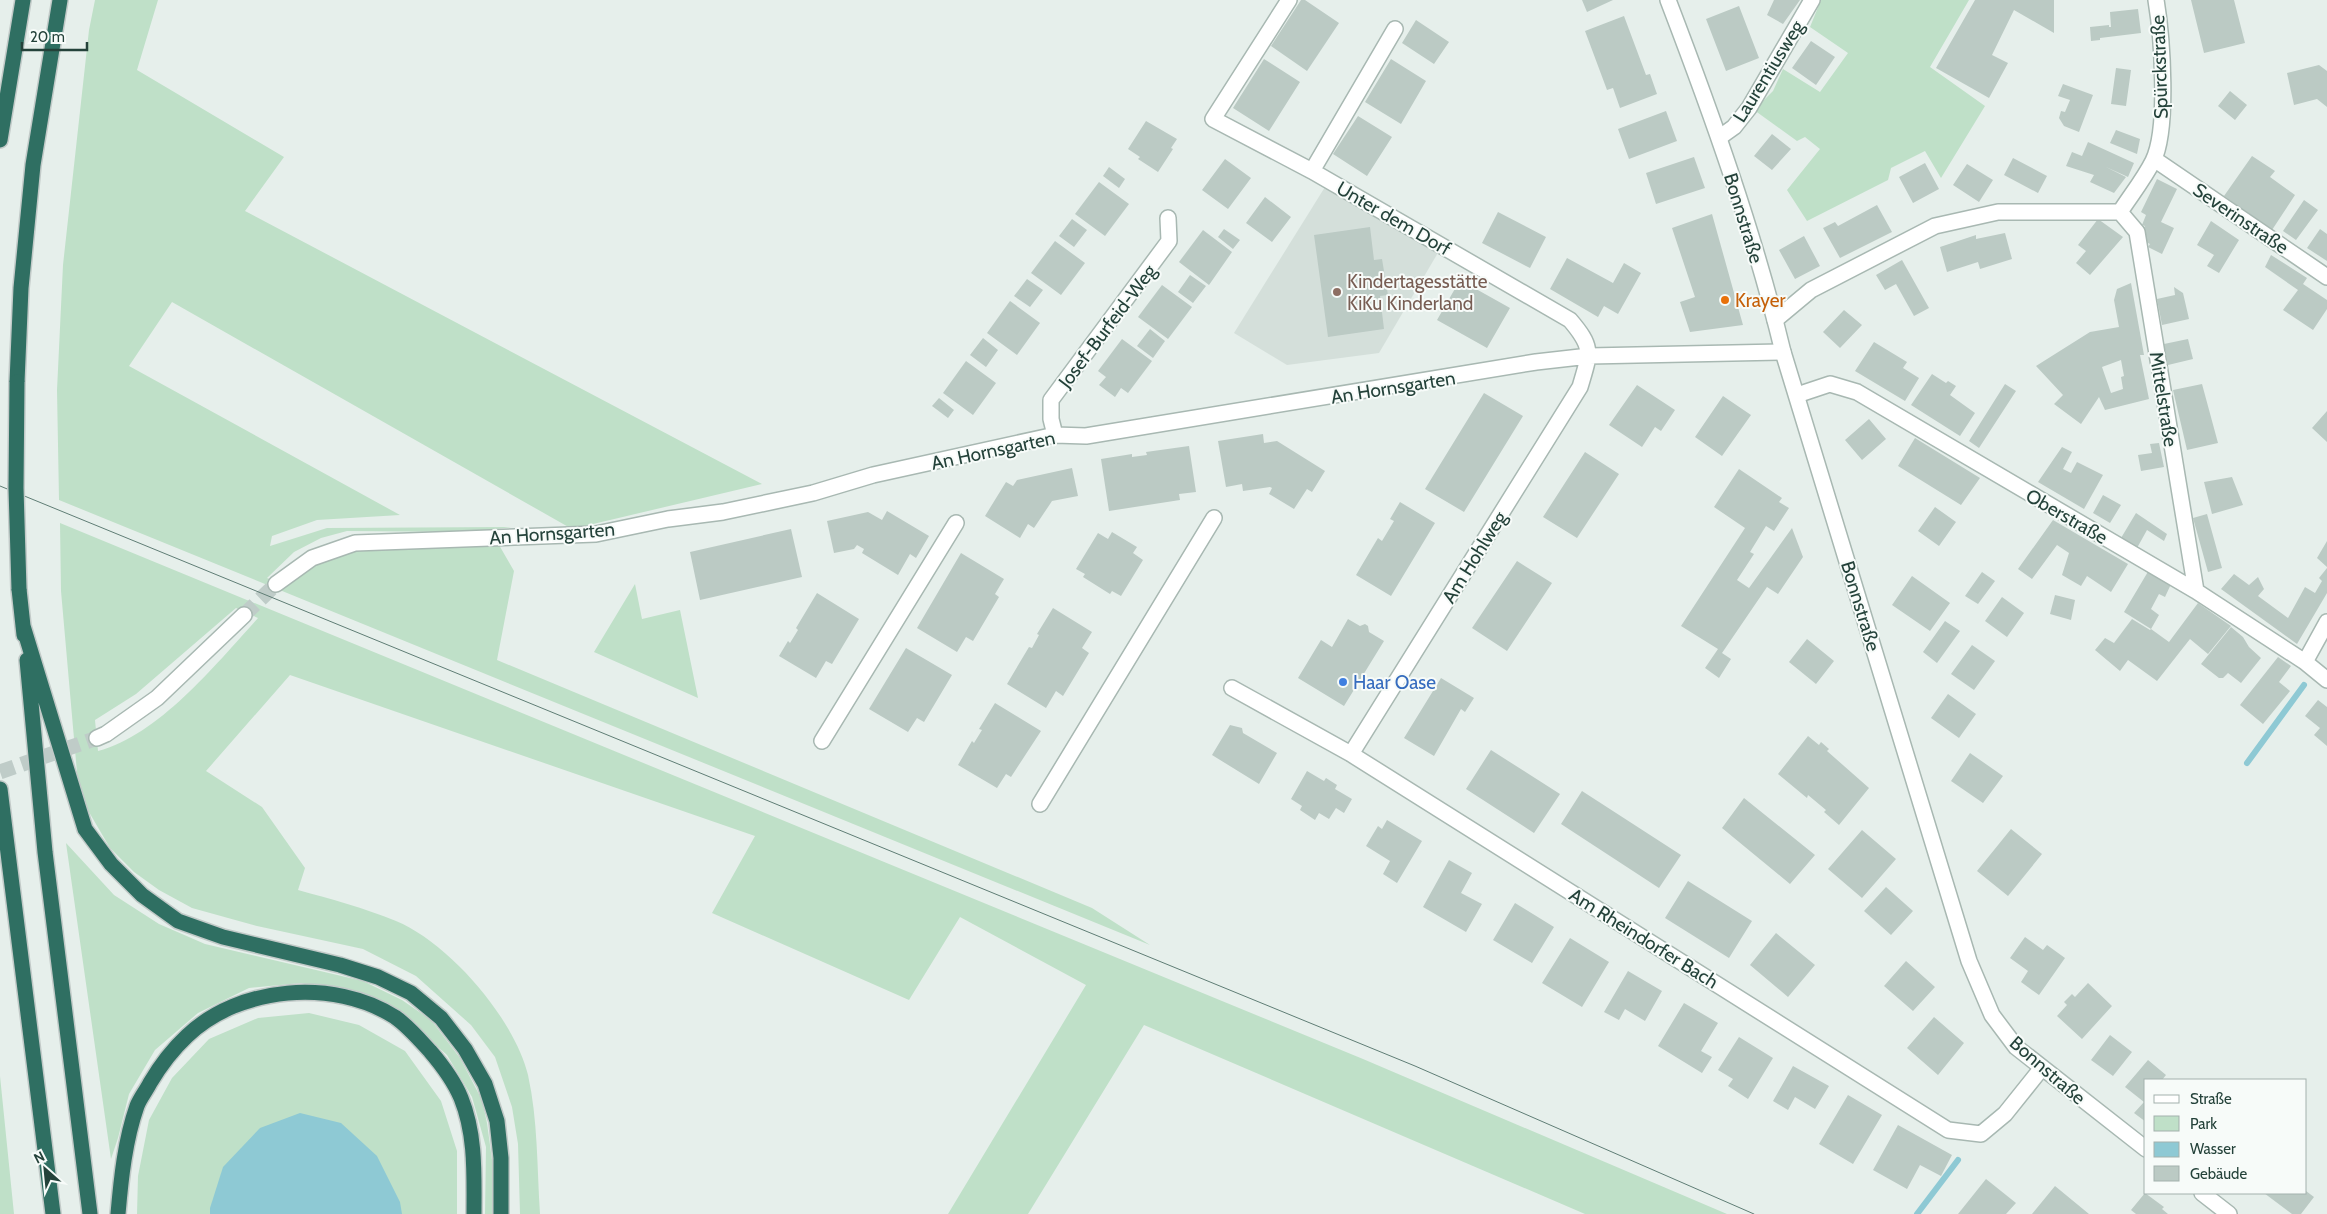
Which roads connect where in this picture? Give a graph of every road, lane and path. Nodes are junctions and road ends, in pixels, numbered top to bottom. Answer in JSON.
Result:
{"nodes":[{"id":1,"x":23,"y":0,"type":"edge"},
{"id":2,"x":60,"y":0,"type":"edge"},
{"id":3,"x":1289,"y":0,"type":"edge"},
{"id":4,"x":1668,"y":0,"type":"edge"},
{"id":5,"x":1812,"y":0,"type":"edge"},
{"id":6,"x":2156,"y":0,"type":"edge"},
{"id":7,"x":1395,"y":29,"type":"dead end"},
{"id":8,"x":1720,"y":137,"type":"junction"},
{"id":9,"x":0,"y":140,"type":"edge"},
{"id":10,"x":2154,"y":159,"type":"junction"},
{"id":11,"x":1312,"y":171,"type":"junction"},
{"id":12,"x":2120,"y":212,"type":"junction"},
{"id":13,"x":1168,"y":218,"type":"dead end"},
{"id":14,"x":2327,"y":277,"type":"edge"},
{"id":15,"x":1775,"y":320,"type":"junction"},
{"id":16,"x":1783,"y":352,"type":"junction"},
{"id":17,"x":1589,"y":356,"type":"junction"},
{"id":18,"x":1797,"y":395,"type":"junction"},
{"id":19,"x":1055,"y":435,"type":"junction"},
{"id":20,"x":1214,"y":518,"type":"dead end"},
{"id":21,"x":956,"y":523,"type":"dead end"},
{"id":22,"x":276,"y":584,"type":"tunnel mouth"},
{"id":23,"x":2196,"y":591,"type":"junction"},
{"id":24,"x":244,"y":615,"type":"tunnel mouth"},
{"id":25,"x":2327,"y":622,"type":"edge"},
{"id":26,"x":24,"y":626,"type":"junction"},
{"id":27,"x":2304,"y":662,"type":"junction"},
{"id":28,"x":2327,"y":680,"type":"edge"},
{"id":29,"x":1232,"y":688,"type":"dead end"},
{"id":30,"x":97,"y":738,"type":"tunnel mouth"},
{"id":31,"x":822,"y":741,"type":"dead end"},
{"id":32,"x":1351,"y":754,"type":"junction"},
{"id":33,"x":0,"y":789,"type":"edge"},
{"id":34,"x":1040,"y":804,"type":"dead end"},
{"id":35,"x":2041,"y":1068,"type":"junction"},
{"id":36,"x":2144,"y":1147,"type":"edge"},
{"id":37,"x":2203,"y":1194,"type":"edge"},
{"id":38,"x":53,"y":1214,"type":"edge"},
{"id":39,"x":90,"y":1214,"type":"edge"},
{"id":40,"x":118,"y":1214,"type":"edge"},
{"id":41,"x":474,"y":1214,"type":"edge"},
{"id":42,"x":501,"y":1214,"type":"edge"},
{"id":43,"x":2229,"y":1214,"type":"edge"}],
"edges":[{"from":1,"to":9,"type":"highway"},
{"from":2,"to":26,"type":"highway","bridge":true},
{"from":3,"to":11,"type":"street","name":"Unter dem Dorf"},
{"from":4,"to":8,"type":"street","name":"Bonnstraße"},
{"from":5,"to":8,"type":"street","name":"Laurentiusweg"},
{"from":6,"to":10,"type":"street","name":"Spürckstraße"},
{"from":7,"to":11,"type":"street"},
{"from":8,"to":15,"type":"street","name":"Bonnstraße"},
{"from":10,"to":12,"type":"street","name":"Spürckstraße"},
{"from":10,"to":14,"type":"street","name":"Severinstraße"},
{"from":11,"to":17,"type":"street","name":"Unter dem Dorf"},
{"from":12,"to":15,"type":"street"},
{"from":12,"to":23,"type":"street","name":"Mittelstraße"},
{"from":13,"to":19,"type":"street","name":"Josef-Burfeid-Weg"},
{"from":15,"to":16,"type":"street","name":"Bonnstraße"},
{"from":16,"to":17,"type":"street","name":"An Hornsgarten"},
{"from":16,"to":18,"type":"street","name":"Bonnstraße"},
{"from":17,"to":19,"type":"street","name":"An Hornsgarten"},
{"from":17,"to":32,"type":"street","name":"Am Hohlweg"},
{"from":18,"to":23,"type":"street","name":"Oberstraße"},
{"from":18,"to":35,"type":"street","name":"Bonnstraße"},
{"from":19,"to":22,"type":"street","name":"An Hornsgarten"},
{"from":20,"to":34,"type":"street"},
{"from":21,"to":31,"type":"street"},
{"from":23,"to":27,"type":"street","name":"Oberstraße"},
{"from":24,"to":30,"type":"street"},
{"from":25,"to":27,"type":"street"},
{"from":26,"to":39,"type":"highway"},
{"from":26,"to":42,"type":"highway"},
{"from":27,"to":28,"type":"street","name":"Oberstraße"},
{"from":29,"to":32,"type":"street","name":"Am Rheindorfer Bach"},
{"from":32,"to":35,"type":"street","name":"Am Rheindorfer Bach"},
{"from":33,"to":38,"type":"highway"},
{"from":35,"to":36,"type":"street","name":"Bonnstraße"},
{"from":37,"to":43,"type":"street"},
{"from":40,"to":41,"type":"highway"}]}
